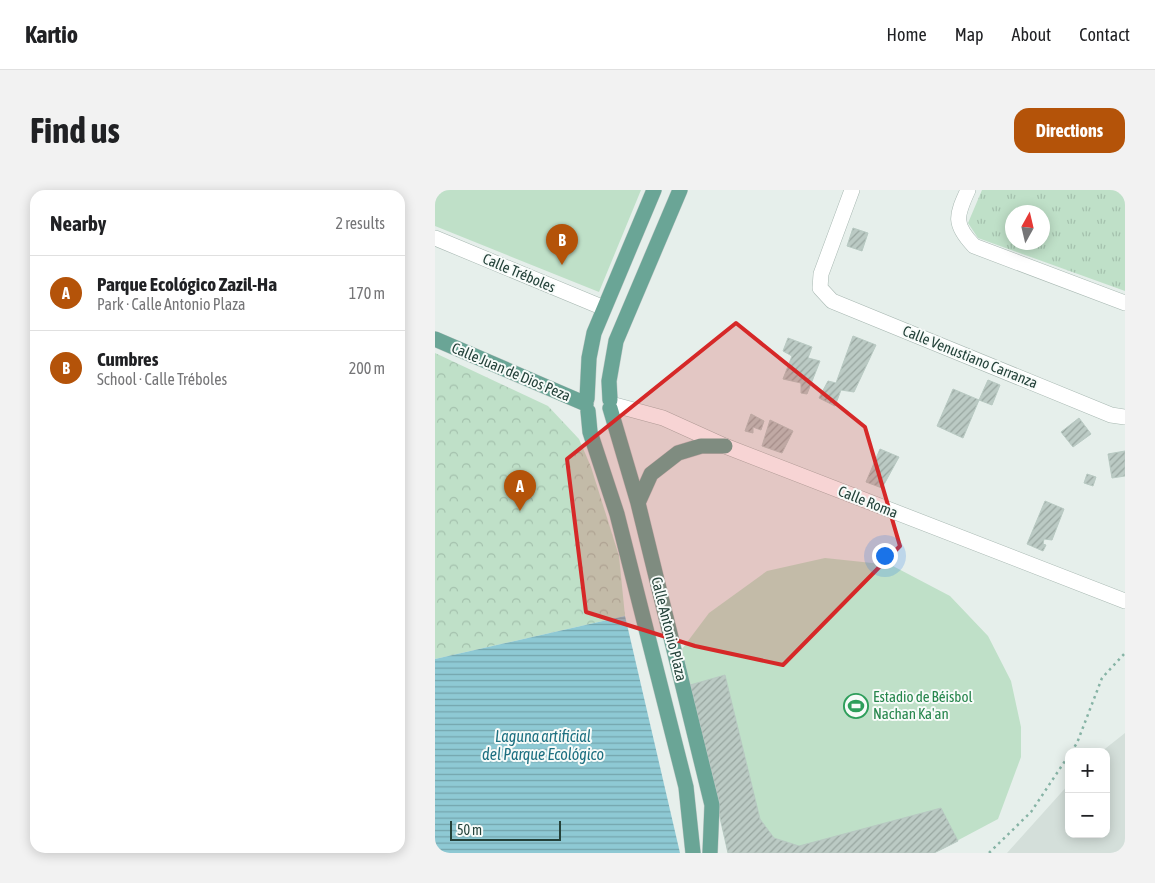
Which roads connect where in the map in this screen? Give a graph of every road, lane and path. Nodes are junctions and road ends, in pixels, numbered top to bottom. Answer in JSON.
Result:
{"nodes":[{"id":1,"x":654,"y":190,"type":"edge"},
{"id":2,"x":680,"y":190,"type":"edge"},
{"id":3,"x":853,"y":190,"type":"edge"},
{"id":4,"x":968,"y":190,"type":"edge"},
{"id":5,"x":435,"y":238,"type":"edge"},
{"id":6,"x":1125,"y":303,"type":"edge"},
{"id":7,"x":604,"y":308,"type":"junction"},
{"id":8,"x":435,"y":339,"type":"edge"},
{"id":9,"x":610,"y":404,"type":"junction"},
{"id":10,"x":587,"y":405,"type":"junction"},
{"id":11,"x":1125,"y":417,"type":"edge"},
{"id":12,"x":725,"y":446,"type":"junction"},
{"id":13,"x":638,"y":503,"type":"junction"},
{"id":14,"x":1125,"y":602,"type":"edge"},
{"id":15,"x":1125,"y":653,"type":"edge"},
{"id":16,"x":1074,"y":748,"type":"edge"},
{"id":17,"x":1065,"y":761,"type":"edge"},
{"id":18,"x":693,"y":853,"type":"edge"},
{"id":19,"x":710,"y":853,"type":"edge"},
{"id":20,"x":989,"y":853,"type":"edge"}],
"edges":[{"from":1,"to":7,"type":"main road","name":"Calle Antonio Plaza"},
{"from":2,"to":9,"type":"main road","name":"Calle Antonio Plaza"},
{"from":3,"to":11,"type":"street","name":"Calle Venustiano Carranza"},
{"from":4,"to":6,"type":"street"},
{"from":5,"to":7,"type":"street","name":"Calle Tréboles"},
{"from":7,"to":10,"type":"main road","name":"Calle Antonio Plaza"},
{"from":8,"to":10,"type":"main road","name":"Calle Juan de Dios Peza"},
{"from":9,"to":10,"type":"main road"},
{"from":9,"to":10,"type":"main road"},
{"from":9,"to":12,"type":"street","name":"Calle Roma"},
{"from":9,"to":13,"type":"main road","name":"Calle Antonio Plaza"},
{"from":10,"to":18,"type":"main road","name":"Calle Antonio Plaza"},
{"from":12,"to":13,"type":"main road"},
{"from":12,"to":14,"type":"street","name":"Calle Roma"},
{"from":13,"to":19,"type":"main road","name":"Calle Antonio Plaza"},
{"from":15,"to":16,"type":"path"},
{"from":17,"to":20,"type":"path"}]}
